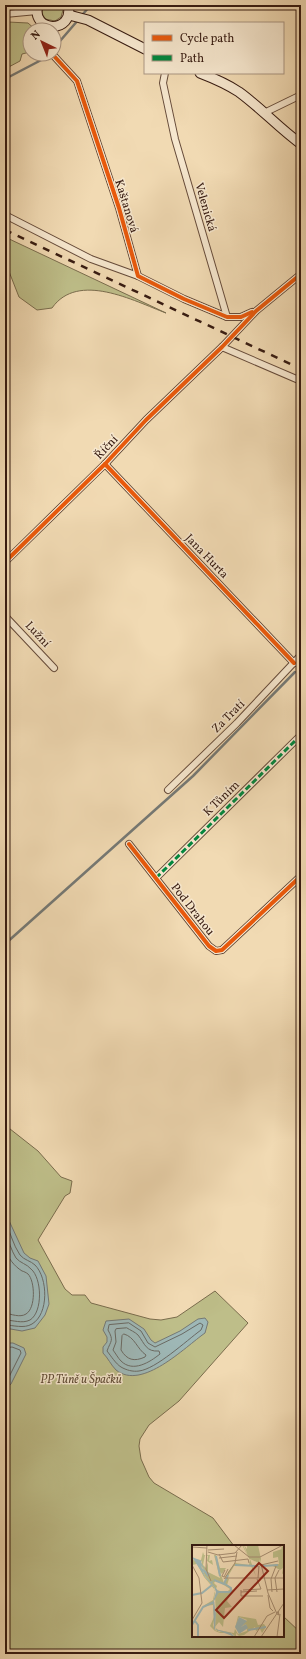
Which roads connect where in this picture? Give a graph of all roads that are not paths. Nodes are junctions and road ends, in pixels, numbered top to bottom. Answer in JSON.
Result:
{"nodes":[{"id":1,"x":68,"y":5,"type":"edge"},
{"id":2,"x":37,"y":8,"type":"edge"},
{"id":3,"x":5,"y":14,"type":"edge"},
{"id":4,"x":73,"y":16,"type":"junction"},
{"id":5,"x":144,"y":48,"type":"edge"},
{"id":6,"x":60,"y":62,"type":"edge"},
{"id":7,"x":165,"y":74,"type":"edge"},
{"id":8,"x":203,"y":74,"type":"edge"},
{"id":9,"x":301,"y":95,"type":"edge"},
{"id":10,"x":264,"y":113,"type":"junction"},
{"id":11,"x":301,"y":144,"type":"edge"},
{"id":12,"x":5,"y":215,"type":"edge"},
{"id":13,"x":301,"y":274,"type":"edge"},
{"id":14,"x":138,"y":276,"type":"junction"},
{"id":15,"x":256,"y":311,"type":"junction"},
{"id":16,"x":227,"y":317,"type":"junction"},
{"id":17,"x":222,"y":346,"type":"junction"},
{"id":18,"x":301,"y":381,"type":"edge"},
{"id":19,"x":104,"y":464,"type":"junction"},
{"id":20,"x":5,"y":562,"type":"edge"},
{"id":21,"x":5,"y":616,"type":"edge"},
{"id":22,"x":301,"y":655,"type":"edge"},
{"id":23,"x":294,"y":663,"type":"junction"},
{"id":24,"x":54,"y":668,"type":"dead end"},
{"id":25,"x":301,"y":735,"type":"edge"},
{"id":26,"x":168,"y":790,"type":"dead end"},
{"id":27,"x":129,"y":844,"type":"dead end"},
{"id":28,"x":301,"y":876,"type":"edge"},
{"id":29,"x":156,"y":878,"type":"junction"}],
"edges":[{"from":1,"to":4,"type":"main road"},
{"from":2,"to":3,"type":"street"},
{"from":2,"to":4,"type":"main road"},
{"from":4,"to":5,"type":"main road"},
{"from":6,"to":14,"type":"street","name":"Kaštanová"},
{"from":7,"to":16,"type":"street","name":"Velenická"},
{"from":8,"to":10,"type":"main road"},
{"from":9,"to":10,"type":"street"},
{"from":10,"to":11,"type":"main road"},
{"from":12,"to":14,"type":"street"},
{"from":13,"to":15,"type":"street","name":"Říční"},
{"from":14,"to":16,"type":"street"},
{"from":15,"to":16,"type":"street"},
{"from":15,"to":17,"type":"street","name":"Říční"},
{"from":17,"to":18,"type":"street"},
{"from":17,"to":19,"type":"street","name":"Říční"},
{"from":19,"to":20,"type":"street","name":"Říční"},
{"from":19,"to":23,"type":"street","name":"Jana Hurta"},
{"from":21,"to":24,"type":"street","name":"Lužní"},
{"from":22,"to":23,"type":"street","name":"Za Tratí"},
{"from":23,"to":26,"type":"street","name":"Za Tratí"},
{"from":25,"to":29,"type":"street","name":"K Tůním"},
{"from":27,"to":29,"type":"street","name":"Pod Drahou"},
{"from":28,"to":29,"type":"street","name":"Pod Drahou"}]}
